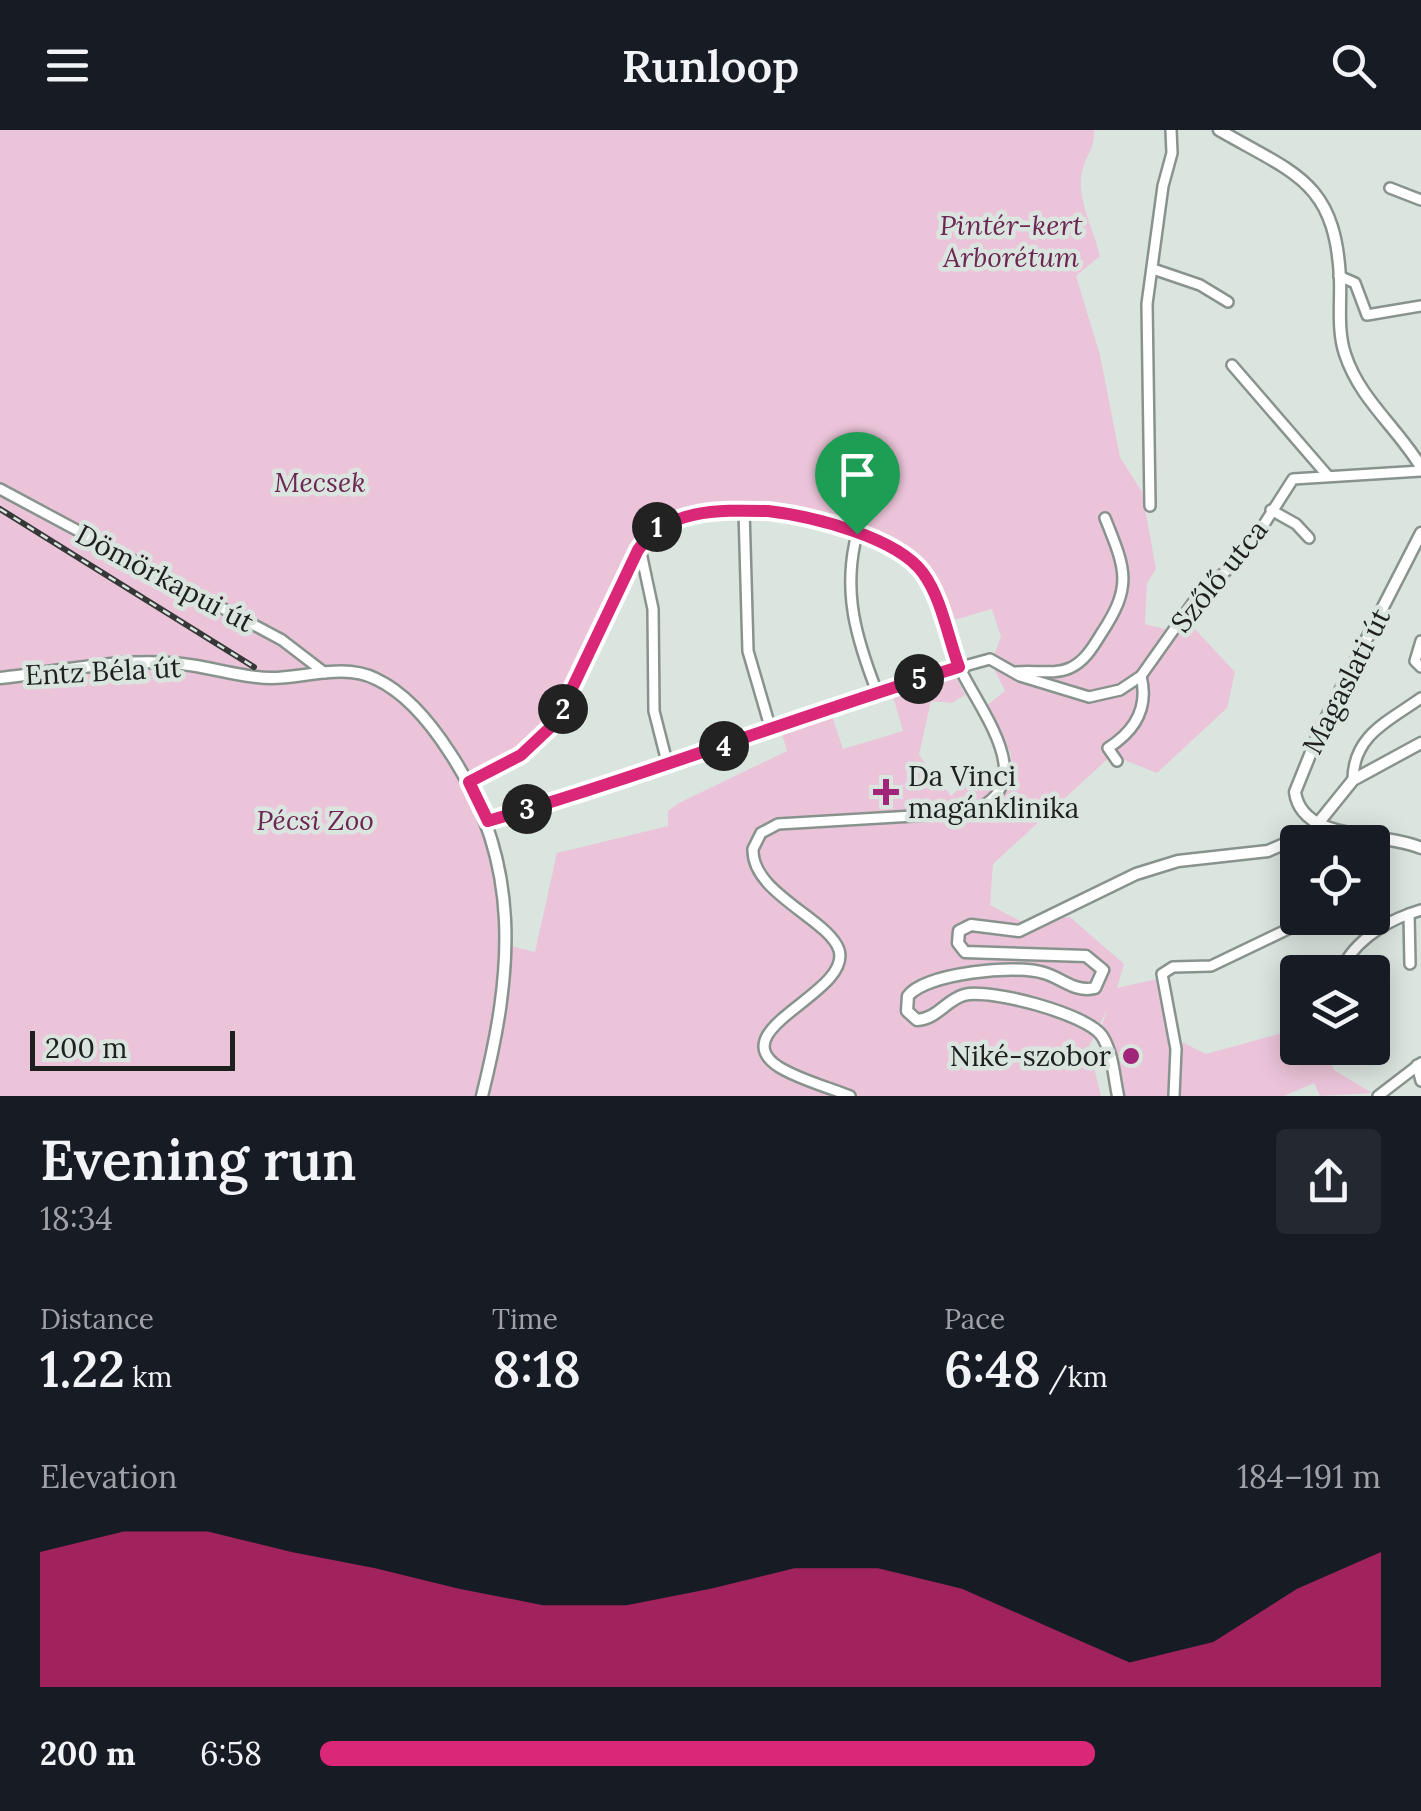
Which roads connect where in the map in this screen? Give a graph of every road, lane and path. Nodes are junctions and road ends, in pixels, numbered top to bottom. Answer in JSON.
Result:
{"nodes":[{"id":1,"x":1172,"y":130,"type":"edge"},
{"id":2,"x":1219,"y":130,"type":"edge"},
{"id":3,"x":1390,"y":188,"type":"dead end"},
{"id":4,"x":1421,"y":200,"type":"edge"},
{"id":5,"x":1152,"y":269,"type":"junction"},
{"id":6,"x":1340,"y":276,"type":"junction"},
{"id":7,"x":1228,"y":302,"type":"dead end"},
{"id":8,"x":1421,"y":306,"type":"edge"},
{"id":9,"x":1232,"y":365,"type":"dead end"},
{"id":10,"x":1421,"y":469,"type":"edge"},
{"id":11,"x":1328,"y":476,"type":"junction"},
{"id":12,"x":0,"y":488,"type":"edge"},
{"id":13,"x":1150,"y":506,"type":"dead end"},
{"id":14,"x":744,"y":510,"type":"junction"},
{"id":15,"x":1271,"y":510,"type":"junction"},
{"id":16,"x":1105,"y":518,"type":"dead end"},
{"id":17,"x":1421,"y":533,"type":"edge"},
{"id":18,"x":857,"y":534,"type":"junction"},
{"id":19,"x":1309,"y":538,"type":"dead end"},
{"id":20,"x":640,"y":548,"type":"junction"},
{"id":21,"x":1421,"y":641,"type":"edge"},
{"id":22,"x":959,"y":667,"type":"junction"},
{"id":23,"x":1421,"y":667,"type":"edge"},
{"id":24,"x":325,"y":674,"type":"junction"},
{"id":25,"x":1032,"y":675,"type":"junction"},
{"id":26,"x":1140,"y":676,"type":"junction"},
{"id":27,"x":0,"y":678,"type":"edge"},
{"id":28,"x":876,"y":692,"type":"junction"},
{"id":29,"x":1421,"y":698,"type":"edge"},
{"id":30,"x":771,"y":730,"type":"junction"},
{"id":31,"x":1421,"y":743,"type":"edge"},
{"id":32,"x":1117,"y":760,"type":"dead end"},
{"id":33,"x":668,"y":766,"type":"junction"},
{"id":34,"x":1353,"y":780,"type":"junction"},
{"id":35,"x":469,"y":782,"type":"junction"},
{"id":36,"x":488,"y":821,"type":"junction"},
{"id":37,"x":1324,"y":825,"type":"edge"},
{"id":38,"x":1328,"y":825,"type":"edge"},
{"id":39,"x":1390,"y":841,"type":"edge"},
{"id":40,"x":1280,"y":845,"type":"edge"},
{"id":41,"x":1421,"y":848,"type":"edge"},
{"id":42,"x":1421,"y":910,"type":"edge"},
{"id":43,"x":1409,"y":914,"type":"junction"},
{"id":44,"x":1390,"y":921,"type":"edge"},
{"id":45,"x":1280,"y":933,"type":"edge"},
{"id":46,"x":1373,"y":935,"type":"edge"},
{"id":47,"x":1349,"y":955,"type":"edge"},
{"id":48,"x":1410,"y":964,"type":"dead end"},
{"id":49,"x":1419,"y":1064,"type":"edge"},
{"id":50,"x":1421,"y":1080,"type":"edge"},
{"id":51,"x":482,"y":1096,"type":"edge"},
{"id":52,"x":850,"y":1096,"type":"edge"},
{"id":53,"x":1118,"y":1096,"type":"edge"},
{"id":54,"x":1174,"y":1096,"type":"edge"},
{"id":55,"x":1378,"y":1096,"type":"edge"}],
"edges":[{"from":1,"to":5,"type":"street"},
{"from":2,"to":6,"type":"street"},
{"from":3,"to":4,"type":"street"},
{"from":5,"to":7,"type":"street"},
{"from":5,"to":13,"type":"street"},
{"from":6,"to":8,"type":"street"},
{"from":6,"to":10,"type":"street"},
{"from":9,"to":11,"type":"street"},
{"from":10,"to":11,"type":"street","name":"Szőlő utca"},
{"from":11,"to":15,"type":"street","name":"Szőlő utca"},
{"from":12,"to":24,"type":"street","name":"Dömörkapui út"},
{"from":14,"to":18,"type":"street"},
{"from":14,"to":20,"type":"street"},
{"from":14,"to":30,"type":"street"},
{"from":15,"to":19,"type":"street","name":"Szőlő utca"},
{"from":15,"to":26,"type":"street","name":"Szőlő utca"},
{"from":16,"to":25,"type":"street"},
{"from":17,"to":37,"type":"street","name":"Magaslati út"},
{"from":18,"to":22,"type":"street"},
{"from":18,"to":28,"type":"street"},
{"from":20,"to":33,"type":"street"},
{"from":20,"to":35,"type":"street"},
{"from":21,"to":23,"type":"street"},
{"from":22,"to":25,"type":"street"},
{"from":22,"to":28,"type":"street"},
{"from":22,"to":52,"type":"street"},
{"from":24,"to":27,"type":"street","name":"Entz Béla út"},
{"from":24,"to":35,"type":"street","name":"Entz Béla út"},
{"from":25,"to":26,"type":"street","name":"Szőlő utca"},
{"from":26,"to":32,"type":"street"},
{"from":28,"to":30,"type":"street"},
{"from":29,"to":34,"type":"street"},
{"from":30,"to":33,"type":"street"},
{"from":31,"to":34,"type":"street"},
{"from":33,"to":36,"type":"street"},
{"from":34,"to":38,"type":"street"},
{"from":35,"to":36,"type":"street","name":"Entz Béla út"},
{"from":36,"to":51,"type":"street","name":"Entz Béla út"},
{"from":39,"to":41,"type":"street"},
{"from":40,"to":53,"type":"street"},
{"from":42,"to":43,"type":"street"},
{"from":43,"to":44,"type":"street"},
{"from":43,"to":48,"type":"street"},
{"from":45,"to":54,"type":"street"},
{"from":46,"to":47,"type":"street"},
{"from":49,"to":50,"type":"street"},
{"from":49,"to":55,"type":"street"}]}
